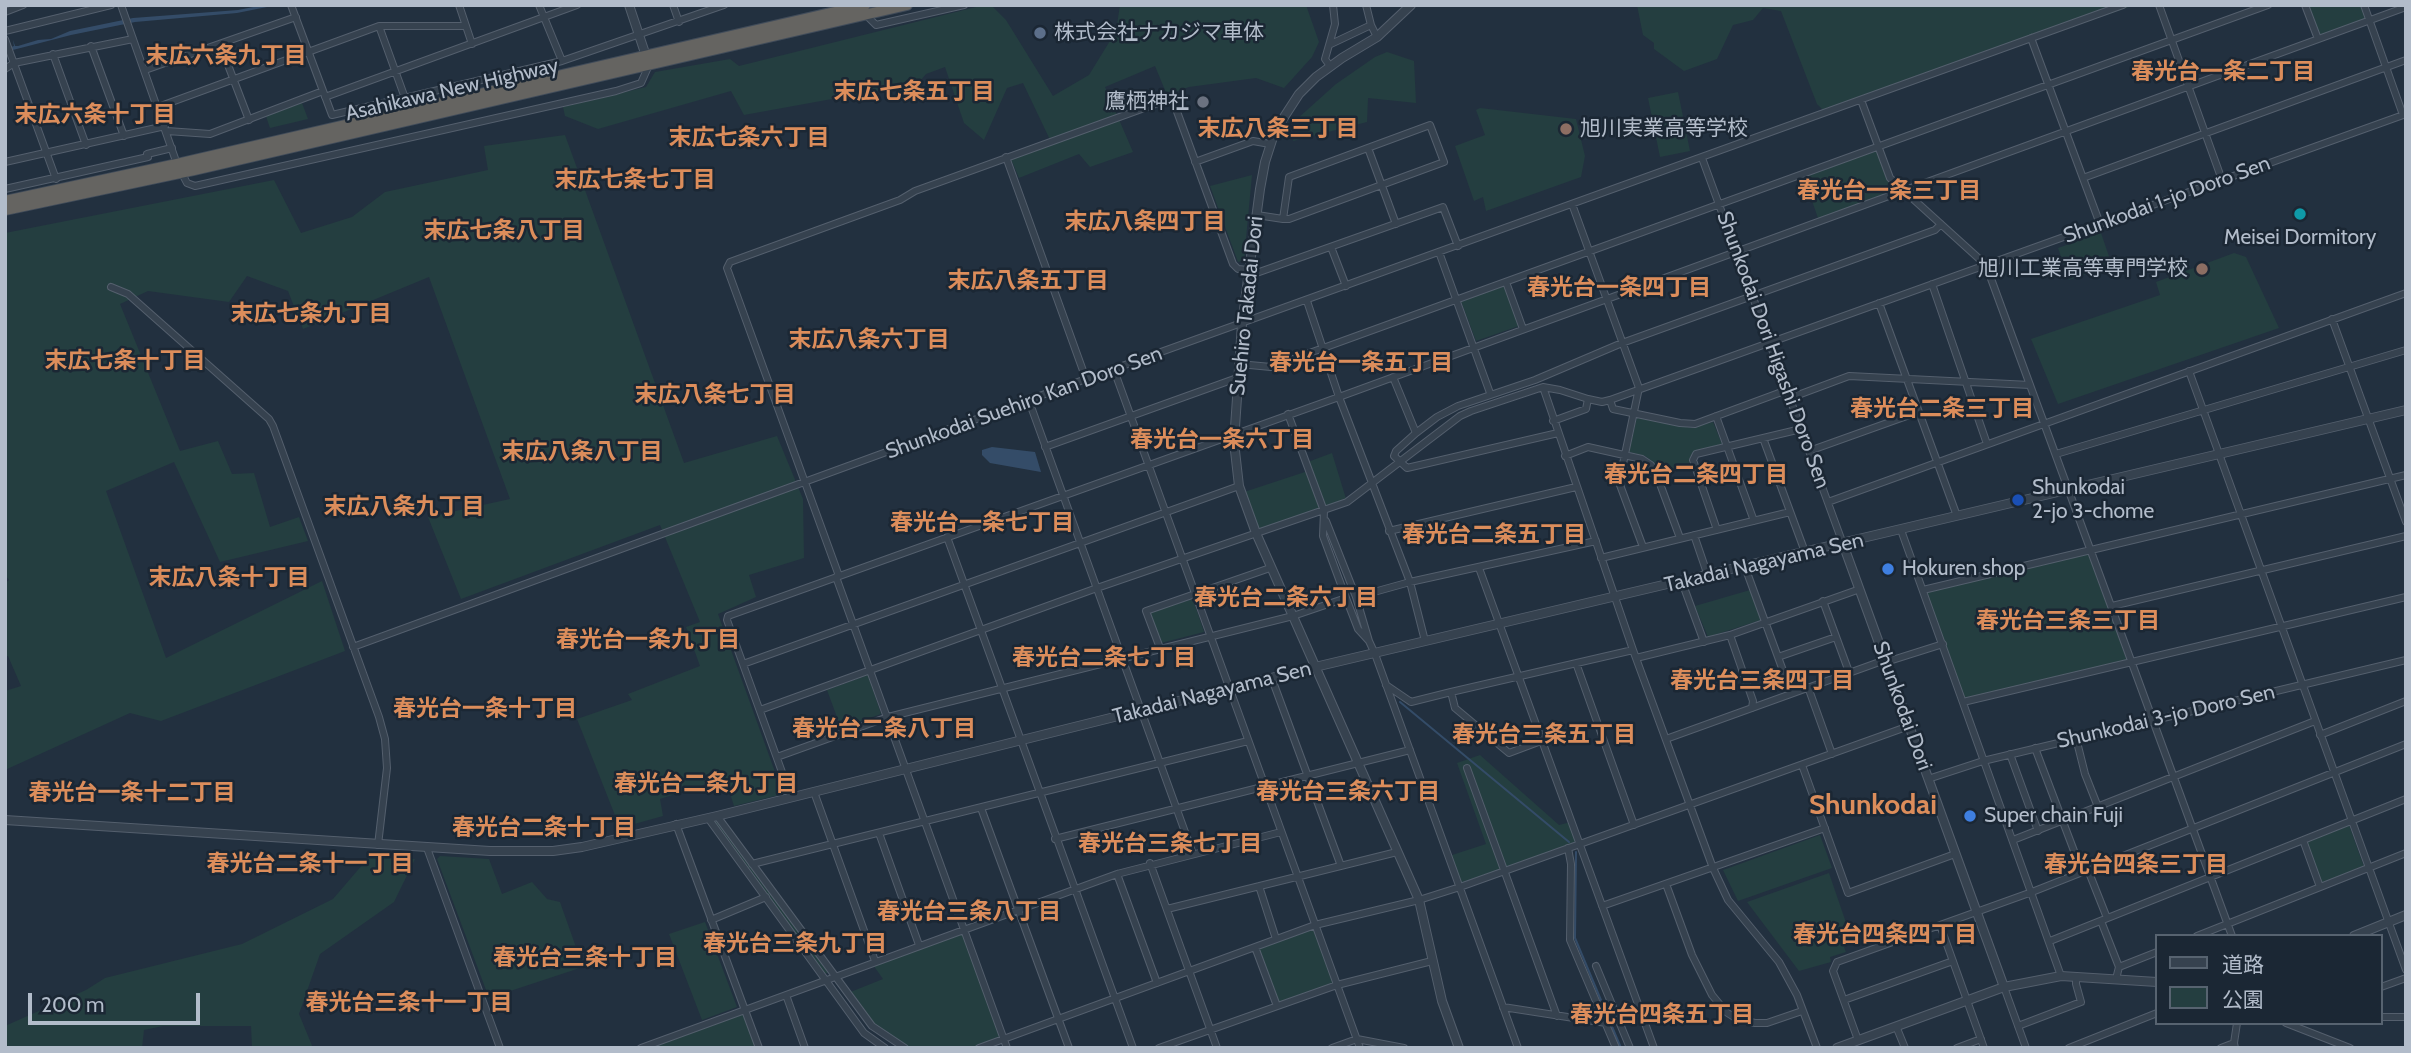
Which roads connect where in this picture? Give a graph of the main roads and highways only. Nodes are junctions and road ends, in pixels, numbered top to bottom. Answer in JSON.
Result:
{"nodes":[{"id":1,"x":907,"y":5,"type":"edge"},
{"id":2,"x":864,"y":9,"type":"edge"},
{"id":3,"x":647,"y":60,"type":"junction"},
{"id":4,"x":179,"y":168,"type":"junction"},
{"id":5,"x":5,"y":201,"type":"edge"},
{"id":6,"x":5,"y":210,"type":"edge"}],
"edges":[{"from":1,"to":2,"type":"highway","name":"Asahikawa New Highway"},
{"from":2,"to":3,"type":"highway","name":"Asahikawa New Highway"},
{"from":3,"to":4,"type":"highway","name":"Asahikawa New Highway"},
{"from":3,"to":4,"type":"highway","name":"Asahikawa New Highway"},
{"from":4,"to":5,"type":"highway","name":"Asahikawa New Highway"},
{"from":4,"to":6,"type":"highway","name":"Asahikawa New Highway"}]}
